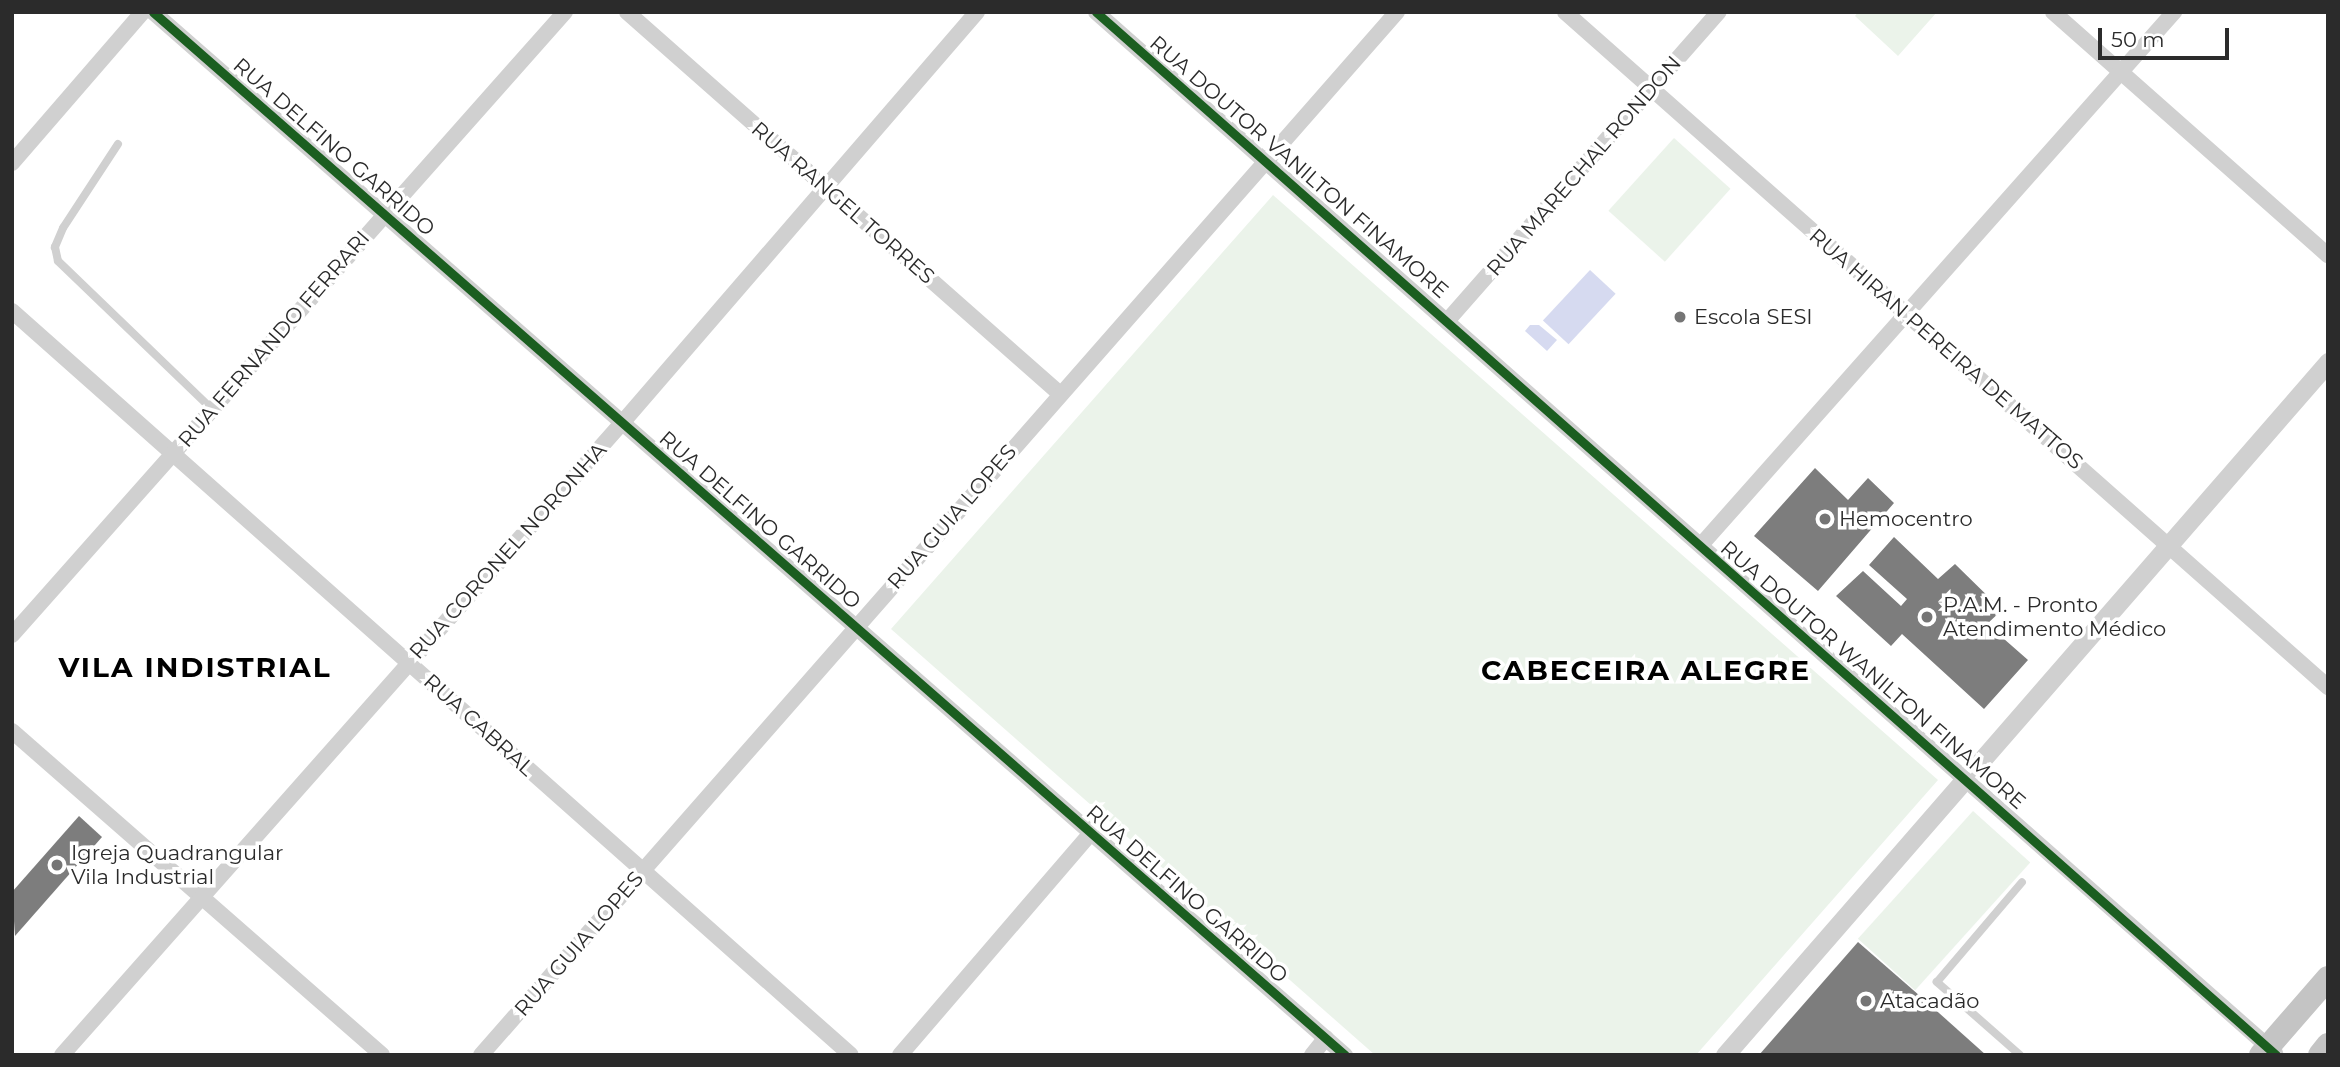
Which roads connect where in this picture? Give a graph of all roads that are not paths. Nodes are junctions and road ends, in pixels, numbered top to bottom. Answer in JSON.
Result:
{"nodes":[{"id":1,"x":143,"y":12,"type":"edge"},
{"id":2,"x":153,"y":12,"type":"edge"},
{"id":3,"x":565,"y":12,"type":"edge"},
{"id":4,"x":626,"y":12,"type":"edge"},
{"id":5,"x":977,"y":12,"type":"edge"},
{"id":6,"x":1096,"y":12,"type":"edge"},
{"id":7,"x":1397,"y":12,"type":"edge"},
{"id":8,"x":1564,"y":12,"type":"edge"},
{"id":9,"x":1719,"y":12,"type":"edge"},
{"id":10,"x":2053,"y":12,"type":"edge"},
{"id":11,"x":2174,"y":12,"type":"edge"},
{"id":12,"x":2122,"y":73,"type":"junction"},
{"id":13,"x":1652,"y":89,"type":"junction"},
{"id":14,"x":118,"y":144,"type":"dead end"},
{"id":15,"x":1265,"y":162,"type":"junction"},
{"id":16,"x":12,"y":163,"type":"edge"},
{"id":17,"x":825,"y":188,"type":"junction"},
{"id":18,"x":384,"y":214,"type":"junction"},
{"id":19,"x":2328,"y":254,"type":"edge"},
{"id":20,"x":12,"y":311,"type":"edge"},
{"id":21,"x":1906,"y":314,"type":"junction"},
{"id":22,"x":1448,"y":320,"type":"junction"},
{"id":23,"x":2328,"y":362,"type":"edge"},
{"id":24,"x":1059,"y":393,"type":"junction"},
{"id":25,"x":212,"y":409,"type":"junction"},
{"id":26,"x":622,"y":423,"type":"junction"},
{"id":27,"x":173,"y":454,"type":"junction"},
{"id":28,"x":1700,"y":545,"type":"junction"},
{"id":29,"x":2168,"y":545,"type":"junction"},
{"id":30,"x":857,"y":628,"type":"junction"},
{"id":31,"x":12,"y":635,"type":"edge"},
{"id":32,"x":408,"y":662,"type":"junction"},
{"id":33,"x":2328,"y":687,"type":"edge"},
{"id":34,"x":12,"y":730,"type":"edge"},
{"id":35,"x":1965,"y":779,"type":"junction"},
{"id":36,"x":1091,"y":833,"type":"junction"},
{"id":37,"x":644,"y":871,"type":"junction"},
{"id":38,"x":2022,"y":883,"type":"dead end"},
{"id":39,"x":201,"y":896,"type":"junction"},
{"id":40,"x":2328,"y":978,"type":"edge"},
{"id":41,"x":1326,"y":1038,"type":"junction"},
{"id":42,"x":2328,"y":1045,"type":"edge"},
{"id":43,"x":2269,"y":1052,"type":"edge"},
{"id":44,"x":62,"y":1055,"type":"edge"},
{"id":45,"x":382,"y":1055,"type":"edge"},
{"id":46,"x":481,"y":1055,"type":"edge"},
{"id":47,"x":851,"y":1055,"type":"edge"},
{"id":48,"x":900,"y":1055,"type":"edge"},
{"id":49,"x":1312,"y":1055,"type":"edge"},
{"id":50,"x":1345,"y":1055,"type":"edge"},
{"id":51,"x":1725,"y":1055,"type":"edge"},
{"id":52,"x":2020,"y":1055,"type":"edge"},
{"id":53,"x":2320,"y":1055,"type":"edge"}],
"edges":[{"from":1,"to":16,"type":"street"},
{"from":2,"to":18,"type":"street","name":"RUA DELFINO GARRIDO"},
{"from":3,"to":18,"type":"street","name":"RUA FERNANDO FERRARI"},
{"from":4,"to":17,"type":"street","name":"RUA RANGEL TORRES"},
{"from":5,"to":17,"type":"street","name":"RUA CORONEL NORONHA"},
{"from":6,"to":15,"type":"street","name":"RUA DOUTOR VANILTON FINAMORE"},
{"from":7,"to":15,"type":"street","name":"RUA GUIA LOPES"},
{"from":8,"to":13,"type":"street","name":"RUA HIRAN PEREIRA DE MATTOS"},
{"from":9,"to":13,"type":"street","name":"RUA MARECHAL RONDON"},
{"from":10,"to":12,"type":"street"},
{"from":11,"to":12,"type":"street"},
{"from":12,"to":19,"type":"street"},
{"from":12,"to":21,"type":"street"},
{"from":13,"to":21,"type":"street","name":"RUA HIRAN PEREIRA DE MATTOS"},
{"from":13,"to":22,"type":"street","name":"RUA MARECHAL RONDON"},
{"from":14,"to":25,"type":"lane"},
{"from":15,"to":22,"type":"street","name":"RUA DOUTOR VANILTON FINAMORE"},
{"from":15,"to":24,"type":"street","name":"RUA GUIA LOPES"},
{"from":17,"to":24,"type":"street","name":"RUA RANGEL TORRES"},
{"from":17,"to":26,"type":"street","name":"RUA CORONEL NORONHA"},
{"from":18,"to":25,"type":"street","name":"RUA FERNANDO FERRARI"},
{"from":18,"to":26,"type":"street","name":"RUA DELFINO GARRIDO"},
{"from":20,"to":27,"type":"street","name":"RUA CABRAL"},
{"from":21,"to":28,"type":"street"},
{"from":21,"to":29,"type":"street","name":"RUA HIRAN PEREIRA DE MATTOS"},
{"from":22,"to":28,"type":"street","name":"RUA DOUTOR WANILTON FINAMORE"},
{"from":23,"to":29,"type":"street"},
{"from":24,"to":30,"type":"street","name":"RUA GUIA LOPES"},
{"from":25,"to":27,"type":"street","name":"RUA FERNANDO FERRARI"},
{"from":26,"to":30,"type":"street","name":"RUA DELFINO GARRIDO"},
{"from":26,"to":32,"type":"street","name":"RUA CORONEL NORONHA"},
{"from":27,"to":31,"type":"street","name":"RUA FERNANDO FERRARI"},
{"from":27,"to":32,"type":"street","name":"RUA CABRAL"},
{"from":28,"to":35,"type":"street","name":"RUA DOUTOR WANILTON FINAMORE"},
{"from":29,"to":33,"type":"street","name":"RUA HIRAN PEREIRA DE MATTOS"},
{"from":29,"to":35,"type":"street"},
{"from":30,"to":36,"type":"street","name":"RUA DELFINO GARRIDO"},
{"from":30,"to":37,"type":"street","name":"RUA GUIA LOPES"},
{"from":32,"to":37,"type":"street","name":"RUA CABRAL"},
{"from":32,"to":39,"type":"street","name":"RUA CORONEL NORONHA"},
{"from":34,"to":39,"type":"street"},
{"from":35,"to":43,"type":"street","name":"RUA DOUTOR WANILTON FINAMORE"},
{"from":35,"to":51,"type":"street"},
{"from":36,"to":41,"type":"street","name":"RUA DELFINO GARRIDO"},
{"from":36,"to":48,"type":"street"},
{"from":37,"to":46,"type":"street","name":"RUA GUIA LOPES"},
{"from":37,"to":47,"type":"street","name":"RUA CABRAL"},
{"from":38,"to":52,"type":"lane"},
{"from":39,"to":44,"type":"street","name":"RUA CORONEL NORONHA"},
{"from":39,"to":45,"type":"street"},
{"from":40,"to":43,"type":"main road"},
{"from":41,"to":49,"type":"street"},
{"from":41,"to":50,"type":"street","name":"RUA DELFINO GARRIDO"},
{"from":42,"to":53,"type":"main road"}]}
